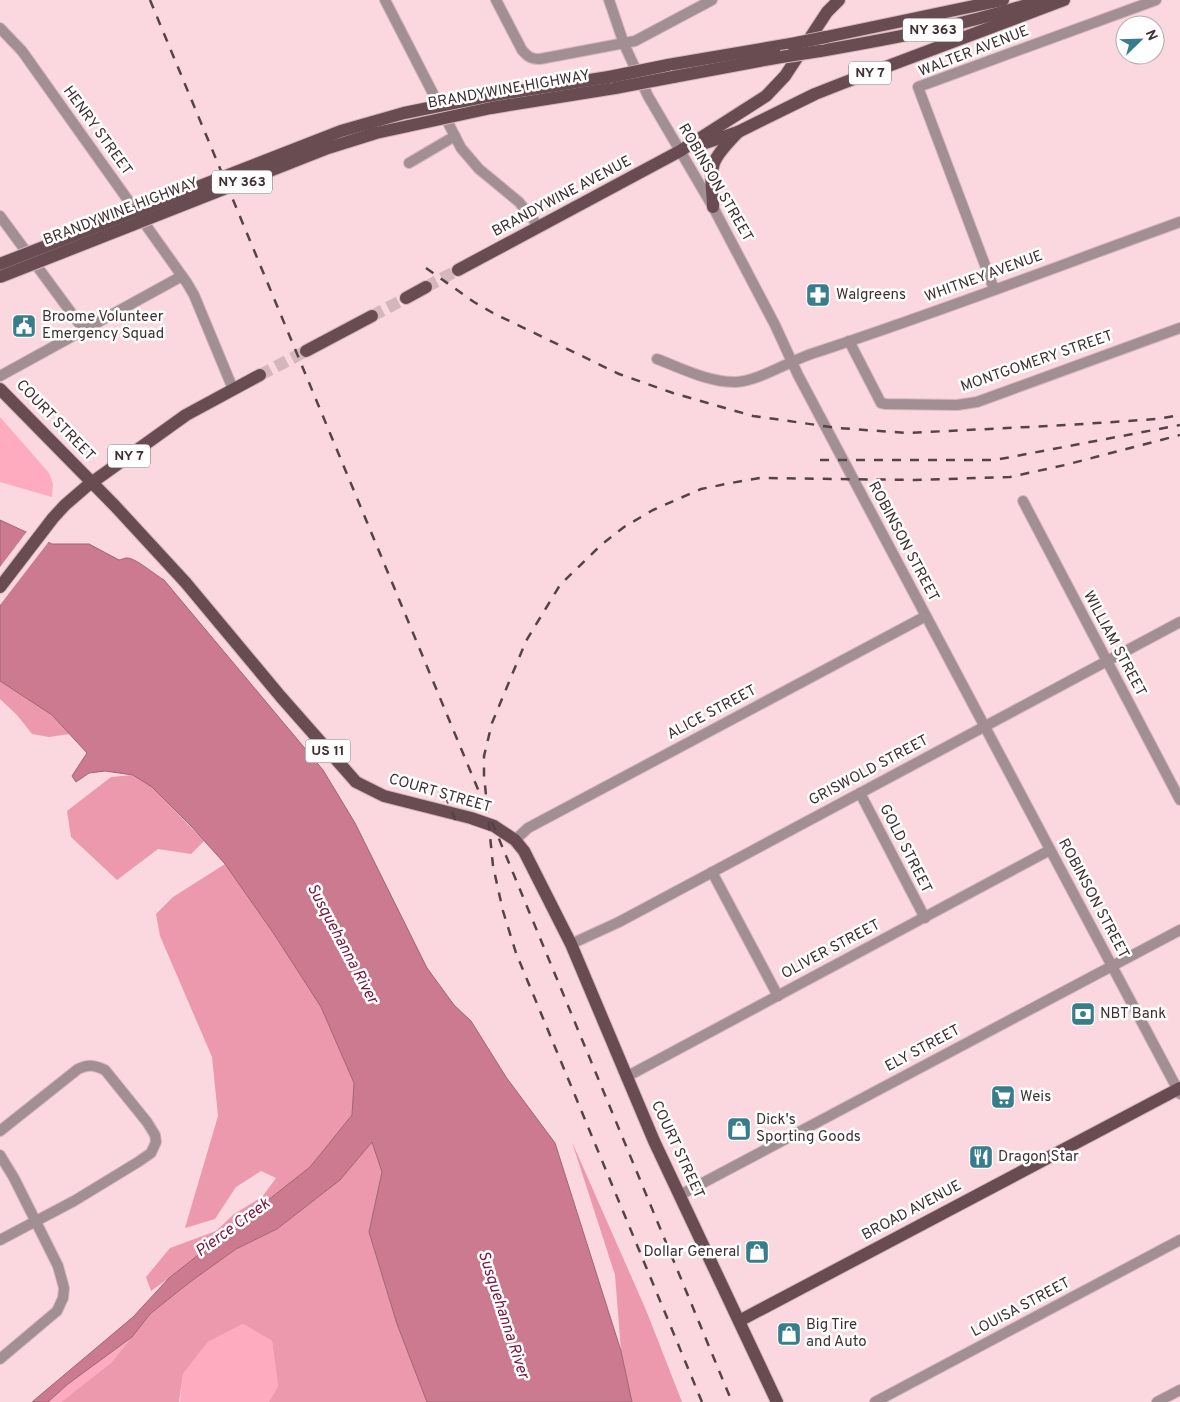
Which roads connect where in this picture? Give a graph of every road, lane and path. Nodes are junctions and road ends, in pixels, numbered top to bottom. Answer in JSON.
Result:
{"nodes":[{"id":1,"x":385,"y":0,"type":"edge"},
{"id":2,"x":496,"y":0,"type":"edge"},
{"id":3,"x":609,"y":0,"type":"edge"},
{"id":4,"x":712,"y":0,"type":"edge"},
{"id":5,"x":839,"y":0,"type":"edge"},
{"id":6,"x":1003,"y":0,"type":"edge"},
{"id":7,"x":1043,"y":0,"type":"edge"},
{"id":8,"x":1064,"y":0,"type":"edge"},
{"id":9,"x":1156,"y":0,"type":"edge"},
{"id":10,"x":0,"y":28,"type":"edge"},
{"id":11,"x":624,"y":44,"type":"junction"},
{"id":12,"x":670,"y":71,"type":"junction"},
{"id":13,"x":489,"y":102,"type":"junction"},
{"id":14,"x":738,"y":132,"type":"junction"},
{"id":15,"x":455,"y":136,"type":"junction"},
{"id":16,"x":680,"y":151,"type":"junction"},
{"id":17,"x":409,"y":163,"type":"dead end"},
{"id":18,"x":714,"y":207,"type":"junction"},
{"id":19,"x":0,"y":216,"type":"edge"},
{"id":20,"x":1180,"y":222,"type":"edge"},
{"id":21,"x":539,"y":227,"type":"junction"},
{"id":22,"x":0,"y":264,"type":"edge"},
{"id":23,"x":458,"y":270,"type":"tunnel mouth"},
{"id":24,"x":182,"y":276,"type":"junction"},
{"id":25,"x":0,"y":277,"type":"edge"},
{"id":26,"x":426,"y":287,"type":"tunnel mouth"},
{"id":27,"x":994,"y":290,"type":"junction"},
{"id":28,"x":406,"y":298,"type":"tunnel mouth"},
{"id":29,"x":372,"y":316,"type":"tunnel mouth"},
{"id":30,"x":1180,"y":328,"type":"edge"},
{"id":31,"x":84,"y":330,"type":"junction"},
{"id":32,"x":849,"y":341,"type":"junction"},
{"id":33,"x":306,"y":350,"type":"tunnel mouth"},
{"id":34,"x":657,"y":359,"type":"dead end"},
{"id":35,"x":792,"y":361,"type":"junction"},
{"id":36,"x":260,"y":375,"type":"tunnel mouth"},
{"id":37,"x":0,"y":376,"type":"edge"},
{"id":38,"x":0,"y":389,"type":"edge"},
{"id":39,"x":233,"y":389,"type":"junction"},
{"id":40,"x":92,"y":482,"type":"junction"},
{"id":41,"x":1023,"y":501,"type":"dead end"},
{"id":42,"x":0,"y":587,"type":"edge"},
{"id":43,"x":926,"y":616,"type":"junction"},
{"id":44,"x":1180,"y":622,"type":"edge"},
{"id":45,"x":1106,"y":661,"type":"junction"},
{"id":46,"x":985,"y":726,"type":"junction"},
{"id":47,"x":860,"y":793,"type":"junction"},
{"id":48,"x":1180,"y":800,"type":"edge"},
{"id":49,"x":515,"y":840,"type":"junction"},
{"id":50,"x":1050,"y":850,"type":"junction"},
{"id":51,"x":712,"y":872,"type":"junction"},
{"id":52,"x":925,"y":918,"type":"junction"},
{"id":53,"x":1180,"y":930,"type":"edge"},
{"id":54,"x":571,"y":944,"type":"junction"},
{"id":55,"x":1112,"y":966,"type":"junction"},
{"id":56,"x":778,"y":996,"type":"junction"},
{"id":57,"x":626,"y":1076,"type":"junction"},
{"id":58,"x":1179,"y":1090,"type":"edge"},
{"id":59,"x":0,"y":1131,"type":"edge"},
{"id":60,"x":0,"y":1155,"type":"edge"},
{"id":61,"x":680,"y":1195,"type":"junction"},
{"id":62,"x":35,"y":1222,"type":"junction"},
{"id":63,"x":0,"y":1240,"type":"edge"},
{"id":64,"x":1180,"y":1240,"type":"edge"},
{"id":65,"x":739,"y":1322,"type":"junction"},
{"id":66,"x":0,"y":1359,"type":"edge"},
{"id":67,"x":1180,"y":1390,"type":"edge"},
{"id":68,"x":777,"y":1402,"type":"edge"},
{"id":69,"x":875,"y":1402,"type":"edge"},
{"id":70,"x":1157,"y":1402,"type":"edge"}],
"edges":[{"from":1,"to":15,"type":"street"},
{"from":2,"to":11,"type":"street"},
{"from":3,"to":11,"type":"street","name":"ROBINSON STREET"},
{"from":4,"to":11,"type":"street"},
{"from":5,"to":16,"type":"main road","number":"NY 7"},
{"from":6,"to":12,"type":"main road","name":"BRANDYWINE HIGHWAY","number":"NY 363","bridge":true},
{"from":7,"to":12,"type":"main road","name":"BRANDYWINE HIGHWAY","number":"NY 363","bridge":true},
{"from":8,"to":14,"type":"main road","number":"NY 7"},
{"from":9,"to":27,"type":"street","name":"WALTER AVENUE"},
{"from":10,"to":24,"type":"street","name":"HENRY STREET"},
{"from":11,"to":16,"type":"street","name":"ROBINSON STREET"},
{"from":12,"to":13,"type":"main road","name":"BRANDYWINE HIGHWAY","number":"NY 363","bridge":true},
{"from":13,"to":22,"type":"main road","name":"BRANDYWINE HIGHWAY","number":"NY 363","bridge":true},
{"from":13,"to":25,"type":"main road","name":"BRANDYWINE HIGHWAY","number":"NY 363","bridge":true},
{"from":14,"to":16,"type":"main road","number":"NY 7"},
{"from":14,"to":18,"type":"main road"},
{"from":15,"to":17,"type":"street"},
{"from":15,"to":21,"type":"street"},
{"from":16,"to":18,"type":"street","name":"ROBINSON STREET"},
{"from":16,"to":21,"type":"main road","name":"BRANDYWINE AVENUE","number":"NY 7"},
{"from":18,"to":35,"type":"street","name":"ROBINSON STREET"},
{"from":19,"to":31,"type":"street"},
{"from":20,"to":27,"type":"street","name":"WHITNEY AVENUE"},
{"from":21,"to":23,"type":"main road","name":"BRANDYWINE AVENUE","number":"NY 7"},
{"from":24,"to":31,"type":"street"},
{"from":24,"to":39,"type":"street","name":"HENRY STREET"},
{"from":26,"to":28,"type":"main road"},
{"from":27,"to":32,"type":"street","name":"WHITNEY AVENUE"},
{"from":29,"to":33,"type":"main road"},
{"from":30,"to":32,"type":"street","name":"MONTGOMERY STREET"},
{"from":31,"to":37,"type":"street"},
{"from":32,"to":35,"type":"street","name":"WHITNEY AVENUE"},
{"from":34,"to":35,"type":"street","name":"WHITNEY AVENUE"},
{"from":35,"to":43,"type":"street","name":"ROBINSON STREET"},
{"from":36,"to":39,"type":"main road","number":"NY 7"},
{"from":38,"to":40,"type":"main road","name":"COURT STREET","number":"US 11"},
{"from":39,"to":40,"type":"main road","number":"NY 7"},
{"from":40,"to":42,"type":"main road","number":"NY 7"},
{"from":40,"to":49,"type":"main road","name":"COURT STREET","number":"US 11"},
{"from":41,"to":45,"type":"street","name":"WILLIAM STREET"},
{"from":43,"to":46,"type":"street","name":"ROBINSON STREET"},
{"from":43,"to":49,"type":"street","name":"ALICE STREET"},
{"from":44,"to":45,"type":"street","name":"GRISWOLD STREET"},
{"from":45,"to":46,"type":"street","name":"GRISWOLD STREET"},
{"from":45,"to":48,"type":"street","name":"WILLIAM STREET"},
{"from":46,"to":47,"type":"street","name":"GRISWOLD STREET"},
{"from":46,"to":50,"type":"street","name":"ROBINSON STREET"},
{"from":47,"to":51,"type":"street","name":"GRISWOLD STREET"},
{"from":47,"to":52,"type":"street","name":"GOLD STREET"},
{"from":49,"to":54,"type":"main road","name":"COURT STREET","number":"US 11"},
{"from":50,"to":52,"type":"street","name":"OLIVER STREET"},
{"from":50,"to":55,"type":"street","name":"ROBINSON STREET"},
{"from":51,"to":54,"type":"street","name":"GRISWOLD STREET"},
{"from":51,"to":56,"type":"street"},
{"from":52,"to":56,"type":"street","name":"OLIVER STREET"},
{"from":53,"to":55,"type":"street","name":"ELY STREET"},
{"from":54,"to":57,"type":"main road","name":"COURT STREET","number":"US 11"},
{"from":55,"to":58,"type":"street","name":"ROBINSON STREET"},
{"from":55,"to":61,"type":"street","name":"ELY STREET"},
{"from":56,"to":57,"type":"street","name":"OLIVER STREET"},
{"from":57,"to":61,"type":"main road","name":"COURT STREET","number":"US 11"},
{"from":58,"to":65,"type":"main road","name":"BROAD AVENUE"},
{"from":59,"to":62,"type":"street"},
{"from":60,"to":62,"type":"street"},
{"from":61,"to":65,"type":"main road","name":"COURT STREET","number":"US 11"},
{"from":62,"to":63,"type":"street"},
{"from":62,"to":66,"type":"street"},
{"from":64,"to":69,"type":"street","name":"LOUISA STREET"},
{"from":65,"to":68,"type":"main road","name":"COURT STREET","number":"US 11"},
{"from":67,"to":70,"type":"street"}]}
